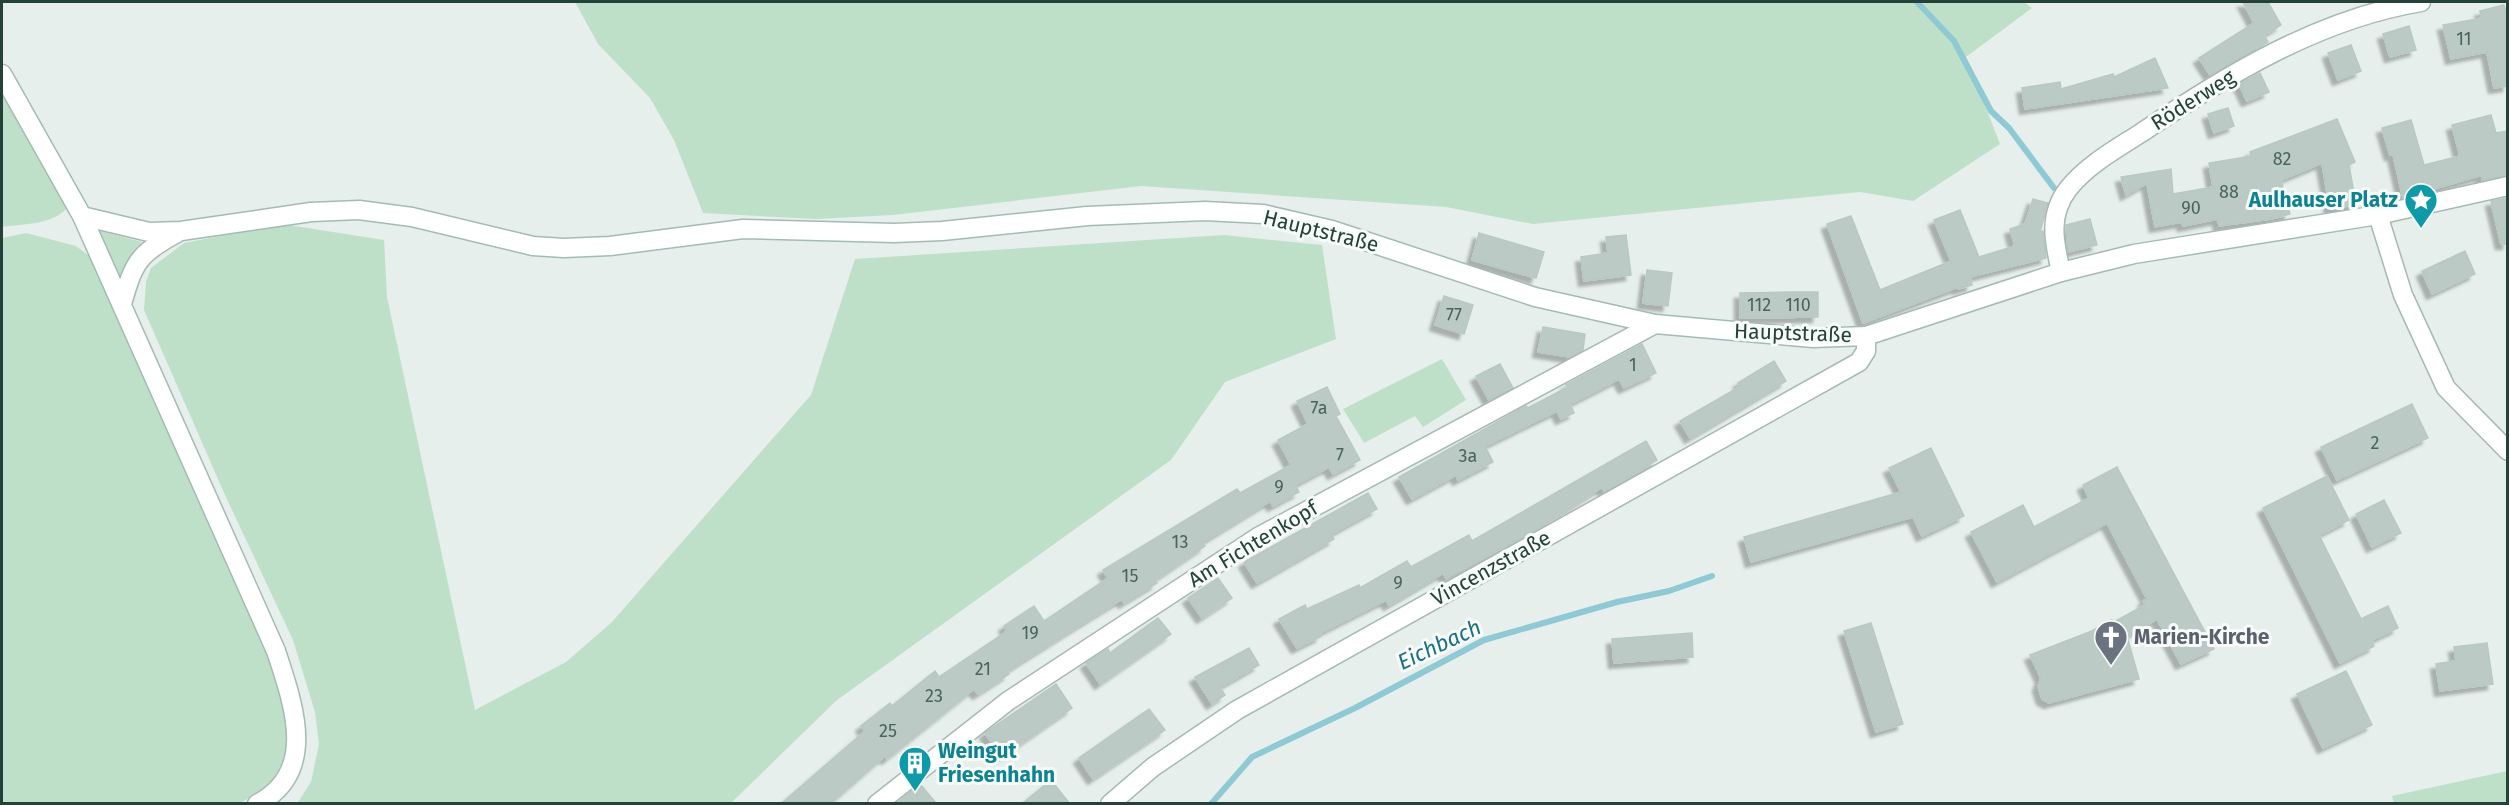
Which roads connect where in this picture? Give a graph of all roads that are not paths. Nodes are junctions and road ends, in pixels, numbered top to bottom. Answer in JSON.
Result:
{"nodes":[{"id":1,"x":2413,"y":2,"type":"edge"},
{"id":2,"x":2,"y":74,"type":"edge"},
{"id":3,"x":2508,"y":186,"type":"edge"},
{"id":4,"x":2378,"y":215,"type":"junction"},
{"id":5,"x":82,"y":216,"type":"junction"},
{"id":6,"x":181,"y":231,"type":"junction"},
{"id":7,"x":2061,"y":272,"type":"junction"},
{"id":8,"x":122,"y":304,"type":"junction"},
{"id":9,"x":1655,"y":324,"type":"junction"},
{"id":10,"x":1866,"y":336,"type":"junction"},
{"id":11,"x":2508,"y":451,"type":"edge"},
{"id":12,"x":257,"y":804,"type":"edge"},
{"id":13,"x":877,"y":804,"type":"edge"},
{"id":14,"x":1110,"y":804,"type":"edge"}],
"edges":[{"from":1,"to":7,"type":"street","name":"Röderweg"},
{"from":2,"to":5,"type":"street"},
{"from":3,"to":4,"type":"street","name":"Hauptstraße"},
{"from":4,"to":7,"type":"street","name":"Hauptstraße"},
{"from":4,"to":11,"type":"street"},
{"from":5,"to":6,"type":"street"},
{"from":5,"to":8,"type":"street"},
{"from":6,"to":8,"type":"street"},
{"from":6,"to":9,"type":"street","name":"Hauptstraße"},
{"from":7,"to":10,"type":"street","name":"Hauptstraße"},
{"from":8,"to":12,"type":"street"},
{"from":9,"to":10,"type":"street","name":"Hauptstraße"},
{"from":9,"to":13,"type":"street","name":"Am Fichtenkopf"},
{"from":10,"to":14,"type":"street","name":"Vincenzstraße"}]}
